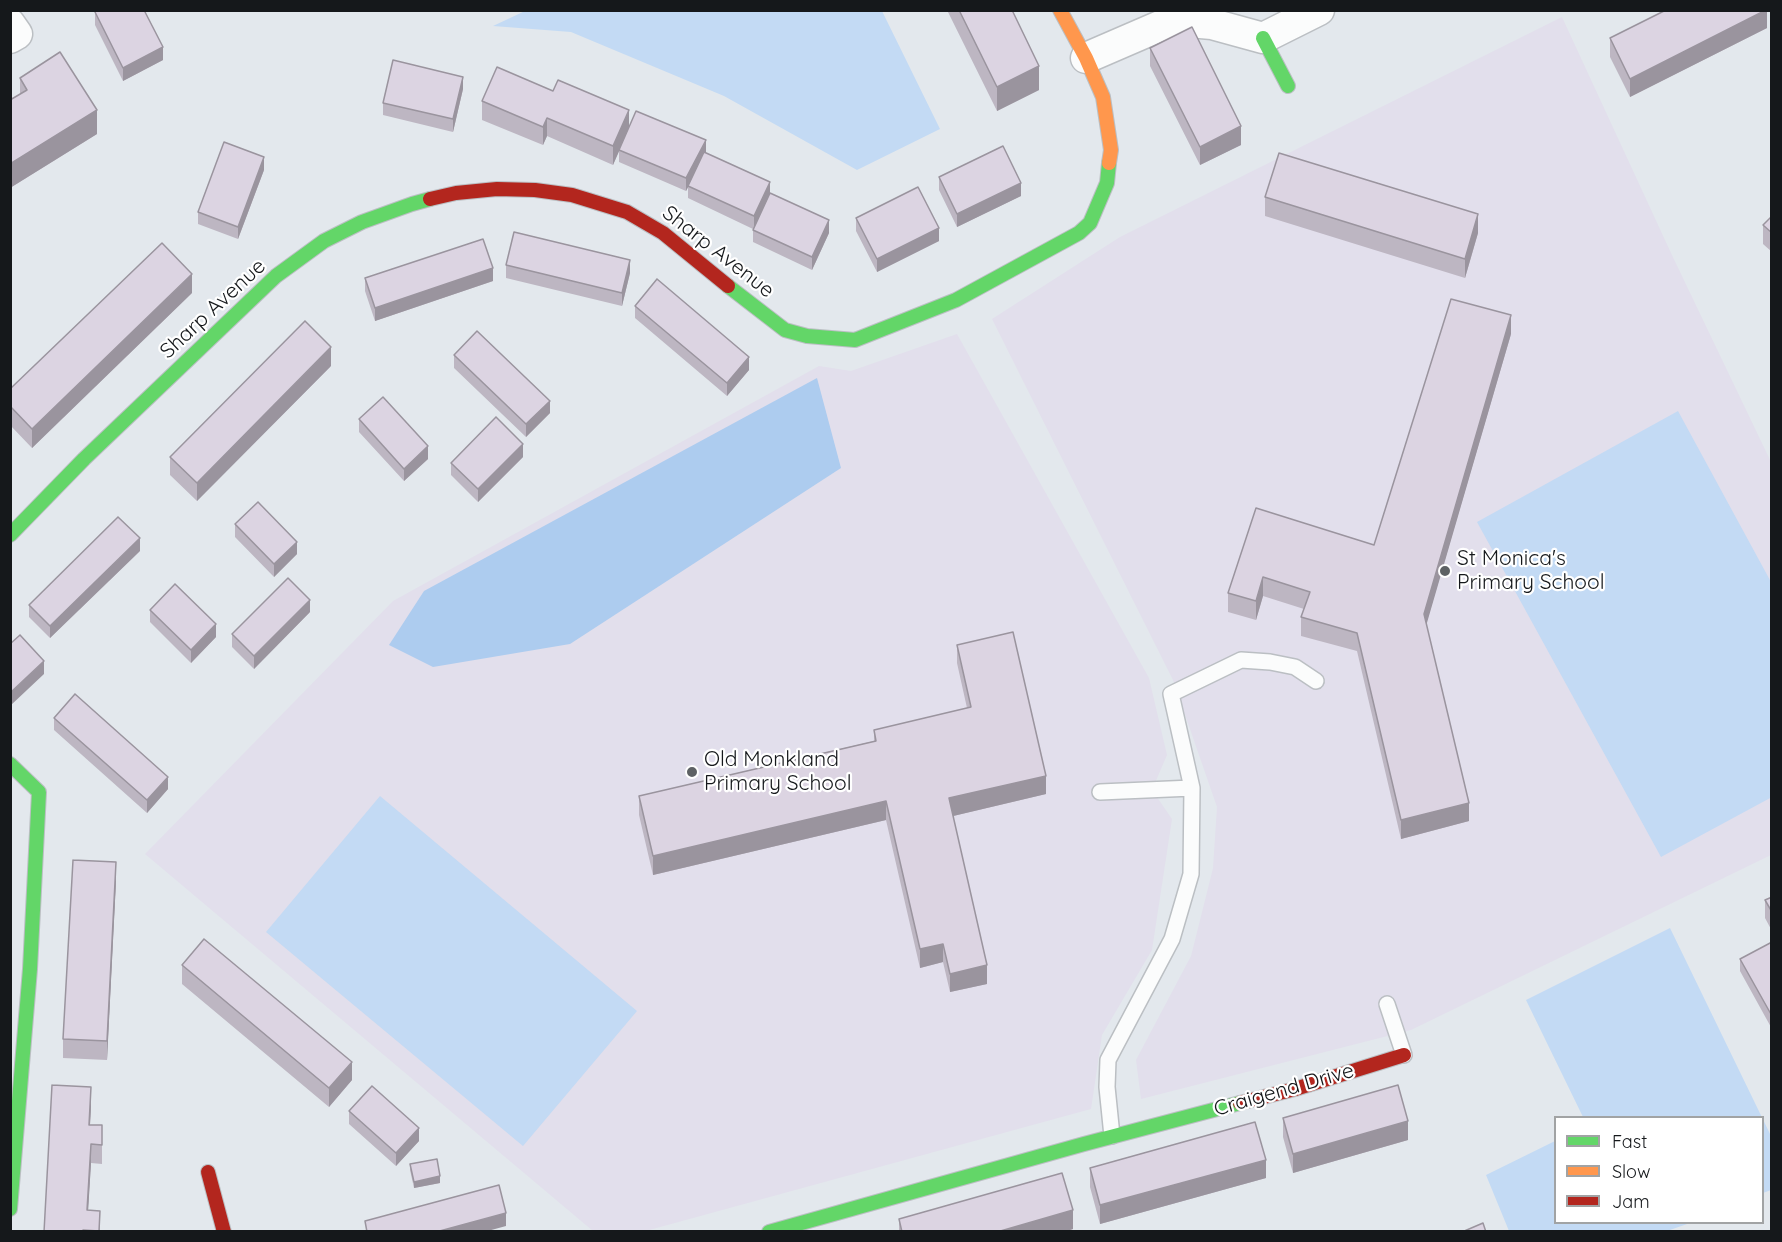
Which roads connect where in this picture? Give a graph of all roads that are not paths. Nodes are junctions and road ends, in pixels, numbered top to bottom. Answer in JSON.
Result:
{"nodes":[{"id":1,"x":1060,"y":10,"type":"edge"},
{"id":2,"x":1319,"y":10,"type":"edge"},
{"id":3,"x":10,"y":24,"type":"edge"},
{"id":4,"x":10,"y":38,"type":"edge"},
{"id":5,"x":1263,"y":38,"type":"junction"},
{"id":6,"x":1086,"y":58,"type":"junction"},
{"id":7,"x":1288,"y":86,"type":"dead end"},
{"id":8,"x":10,"y":535,"type":"edge"},
{"id":9,"x":1316,"y":681,"type":"dead end"},
{"id":10,"x":10,"y":764,"type":"edge"},
{"id":11,"x":1192,"y":788,"type":"junction"},
{"id":12,"x":1100,"y":792,"type":"dead end"},
{"id":13,"x":1388,"y":1004,"type":"dead end"},
{"id":14,"x":1404,"y":1055,"type":"joint"},
{"id":15,"x":17,"y":1059,"type":"edge"},
{"id":16,"x":1112,"y":1136,"type":"junction"},
{"id":17,"x":208,"y":1172,"type":"dead end"},
{"id":18,"x":10,"y":1209,"type":"edge"},
{"id":19,"x":224,"y":1232,"type":"edge"},
{"id":20,"x":769,"y":1232,"type":"edge"}],
"edges":[{"from":1,"to":6,"type":"street","name":"Sharp Avenue"},
{"from":2,"to":5,"type":"street"},
{"from":3,"to":4,"type":"street"},
{"from":5,"to":6,"type":"street"},
{"from":5,"to":7,"type":"street"},
{"from":6,"to":8,"type":"street","name":"Sharp Avenue"},
{"from":9,"to":11,"type":"lane"},
{"from":10,"to":15,"type":"street"},
{"from":11,"to":12,"type":"lane"},
{"from":11,"to":16,"type":"lane"},
{"from":13,"to":14,"type":"lane","name":"Craigend Drive"},
{"from":14,"to":16,"type":"street","name":"Craigend Drive"},
{"from":15,"to":18,"type":"street"},
{"from":16,"to":20,"type":"street","name":"Craigend Drive"},
{"from":17,"to":19,"type":"street"}]}
